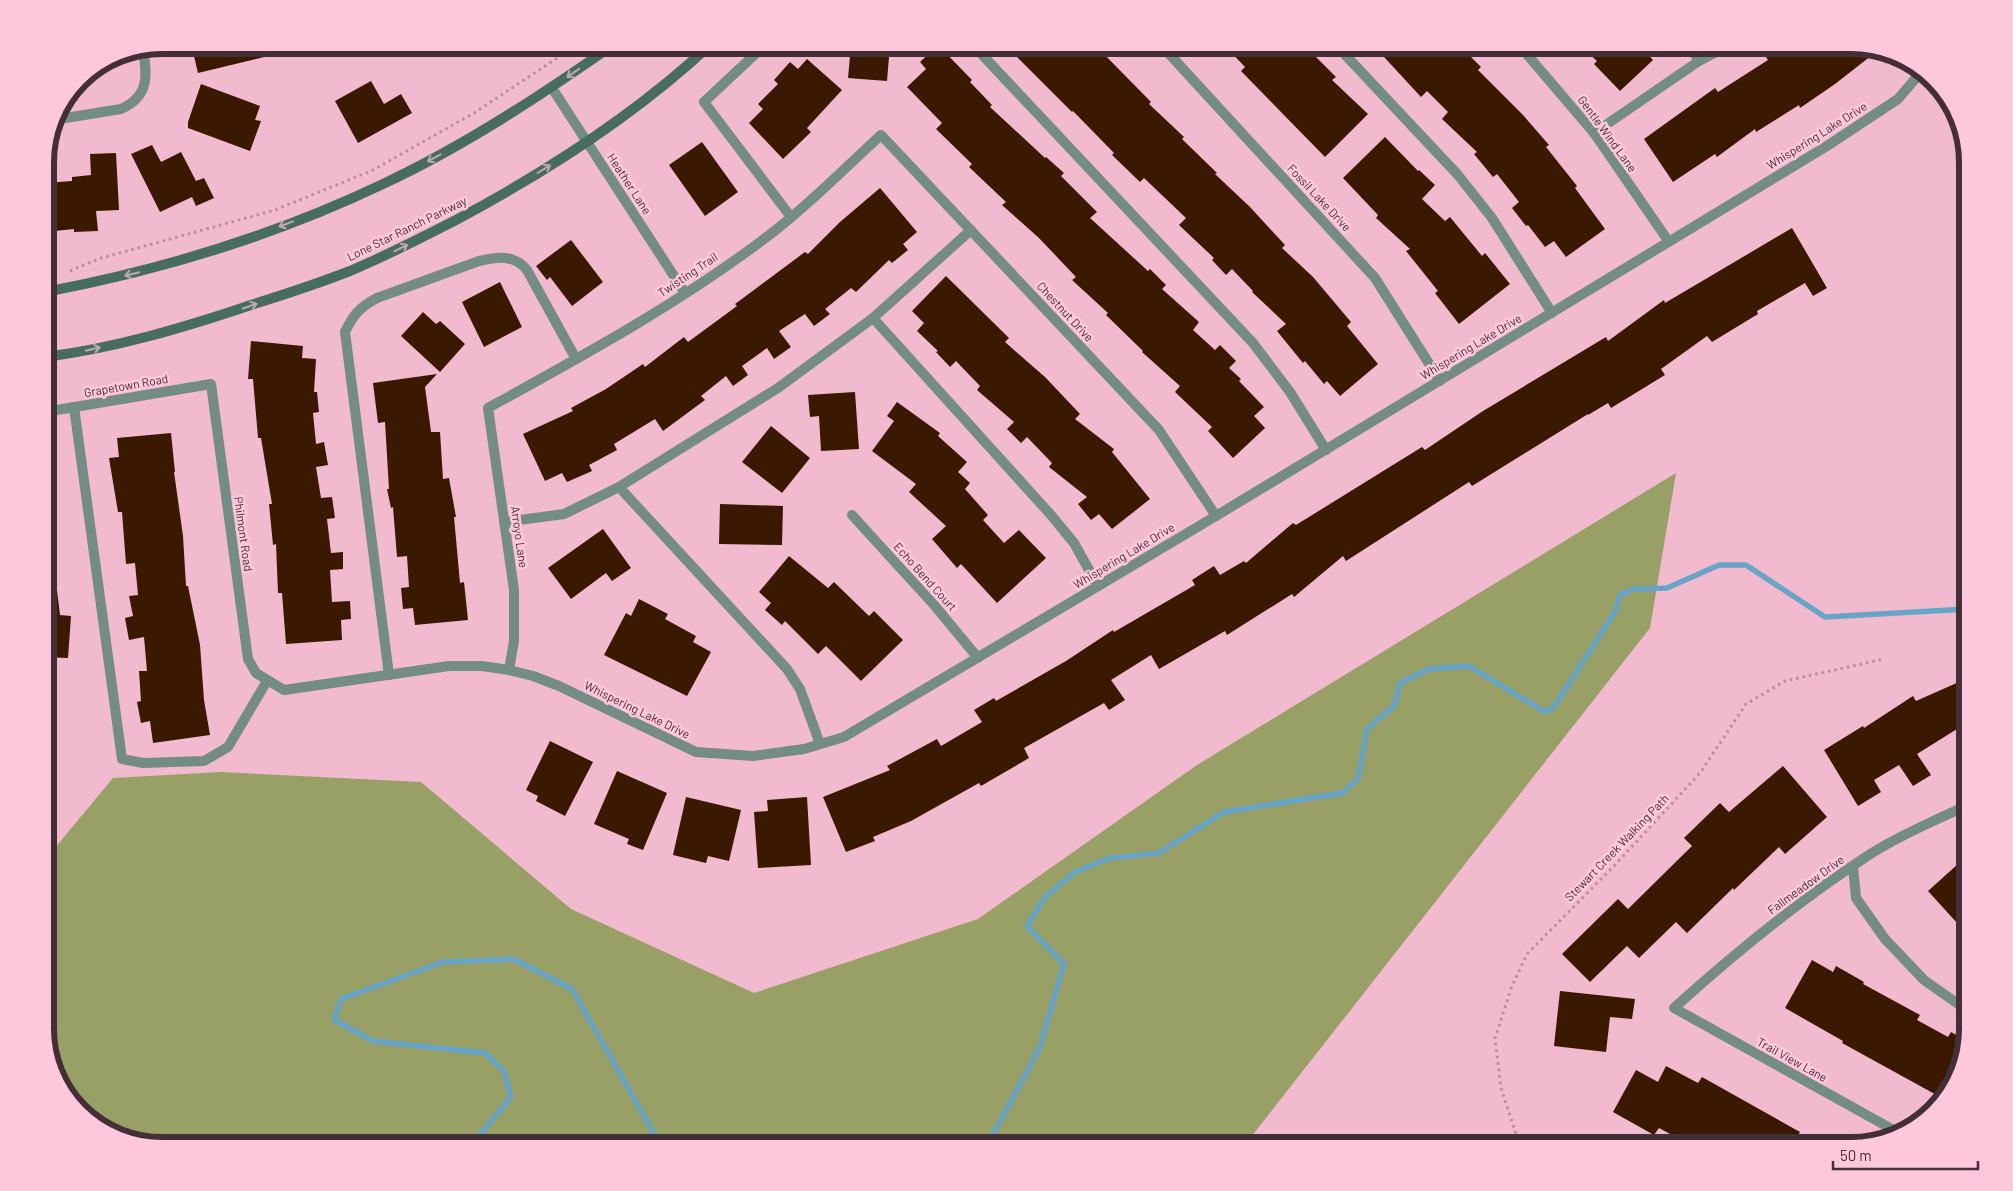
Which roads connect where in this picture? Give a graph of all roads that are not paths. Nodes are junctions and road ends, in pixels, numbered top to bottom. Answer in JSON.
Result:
{"nodes":[{"id":1,"x":600,"y":54,"type":"edge"},
{"id":2,"x":699,"y":54,"type":"edge"},
{"id":3,"x":755,"y":54,"type":"edge"},
{"id":4,"x":981,"y":54,"type":"edge"},
{"id":5,"x":1169,"y":54,"type":"edge"},
{"id":6,"x":1344,"y":54,"type":"edge"},
{"id":7,"x":1527,"y":54,"type":"edge"},
{"id":8,"x":1695,"y":54,"type":"edge"},
{"id":9,"x":1713,"y":54,"type":"edge"},
{"id":10,"x":144,"y":56,"type":"edge"},
{"id":11,"x":1700,"y":61,"type":"junction"},
{"id":12,"x":1917,"y":76,"type":"edge"},
{"id":13,"x":552,"y":88,"type":"junction"},
{"id":14,"x":63,"y":118,"type":"edge"},
{"id":15,"x":1594,"y":133,"type":"junction"},
{"id":16,"x":881,"y":135,"type":"joint"},
{"id":17,"x":587,"y":143,"type":"junction"},
{"id":18,"x":791,"y":217,"type":"junction"},
{"id":19,"x":971,"y":230,"type":"junction"},
{"id":20,"x":1669,"y":242,"type":"junction"},
{"id":21,"x":54,"y":290,"type":"edge"},
{"id":22,"x":685,"y":294,"type":"junction"},
{"id":23,"x":1552,"y":313,"type":"junction"},
{"id":24,"x":873,"y":318,"type":"junction"},
{"id":25,"x":54,"y":355,"type":"edge"},
{"id":26,"x":576,"y":359,"type":"junction"},
{"id":27,"x":1440,"y":381,"type":"junction"},
{"id":28,"x":211,"y":384,"type":"joint"},
{"id":29,"x":74,"y":407,"type":"junction"},
{"id":30,"x":488,"y":408,"type":"joint"},
{"id":31,"x":54,"y":410,"type":"edge"},
{"id":32,"x":1326,"y":450,"type":"junction"},
{"id":33,"x":619,"y":487,"type":"junction"},
{"id":34,"x":852,"y":515,"type":"dead end"},
{"id":35,"x":1216,"y":516,"type":"junction"},
{"id":36,"x":504,"y":522,"type":"junction"},
{"id":37,"x":1098,"y":586,"type":"junction"},
{"id":38,"x":978,"y":658,"type":"junction"},
{"id":39,"x":508,"y":670,"type":"junction"},
{"id":40,"x":389,"y":675,"type":"junction"},
{"id":41,"x":267,"y":681,"type":"junction"},
{"id":42,"x":820,"y":744,"type":"junction"},
{"id":43,"x":1959,"y":809,"type":"edge"},
{"id":44,"x":1853,"y":867,"type":"junction"},
{"id":45,"x":1959,"y":1005,"type":"edge"},
{"id":46,"x":1674,"y":1008,"type":"joint"},
{"id":47,"x":1892,"y":1129,"type":"edge"}],
"edges":[{"from":1,"to":13,"type":"main road","one_way":true},
{"from":2,"to":17,"type":"main road","name":"Lone Star Ranch Parkway"},
{"from":3,"to":18,"type":"street"},
{"from":4,"to":32,"type":"street"},
{"from":5,"to":27,"type":"street","name":"Fossil Lake Drive"},
{"from":6,"to":23,"type":"street"},
{"from":7,"to":15,"type":"street","name":"Gentle Wind Lane"},
{"from":8,"to":11,"type":"street"},
{"from":9,"to":11,"type":"street"},
{"from":10,"to":14,"type":"street"},
{"from":11,"to":15,"type":"street"},
{"from":12,"to":20,"type":"street","name":"Whispering Lake Drive"},
{"from":13,"to":17,"type":"street","name":"Heather Lane"},
{"from":13,"to":21,"type":"main road","one_way":true},
{"from":15,"to":20,"type":"street","name":"Gentle Wind Lane"},
{"from":16,"to":18,"type":"street","name":"Twisting Trail"},
{"from":16,"to":19,"type":"street","name":"Chestnut Drive"},
{"from":17,"to":22,"type":"street","name":"Heather Lane"},
{"from":25,"to":17,"type":"main road","name":"Lone Star Ranch Parkway","one_way":true},
{"from":18,"to":22,"type":"street","name":"Twisting Trail"},
{"from":19,"to":24,"type":"street"},
{"from":19,"to":35,"type":"street","name":"Chestnut Drive"},
{"from":20,"to":23,"type":"street","name":"Whispering Lake Drive"},
{"from":22,"to":26,"type":"street","name":"Twisting Trail"},
{"from":23,"to":27,"type":"street","name":"Whispering Lake Drive"},
{"from":24,"to":33,"type":"street"},
{"from":24,"to":37,"type":"street"},
{"from":26,"to":30,"type":"street","name":"Twisting Trail"},
{"from":26,"to":40,"type":"street"},
{"from":27,"to":32,"type":"street","name":"Whispering Lake Drive"},
{"from":28,"to":29,"type":"street","name":"Grapetown Road"},
{"from":28,"to":41,"type":"street","name":"Philmont Road"},
{"from":29,"to":31,"type":"street","name":"Grapetown Road"},
{"from":29,"to":41,"type":"street"},
{"from":30,"to":36,"type":"street","name":"Arroyo Lane"},
{"from":32,"to":35,"type":"street","name":"Whispering Lake Drive"},
{"from":33,"to":36,"type":"street"},
{"from":33,"to":42,"type":"street"},
{"from":34,"to":38,"type":"street","name":"Echo Bend Court"},
{"from":35,"to":37,"type":"street","name":"Whispering Lake Drive"},
{"from":36,"to":39,"type":"street","name":"Arroyo Lane"},
{"from":37,"to":38,"type":"street","name":"Whispering Lake Drive"},
{"from":38,"to":42,"type":"street","name":"Whispering Lake Drive"},
{"from":39,"to":40,"type":"street","name":"Whispering Lake Drive"},
{"from":39,"to":42,"type":"street","name":"Whispering Lake Drive"},
{"from":40,"to":41,"type":"street","name":"Whispering Lake Drive"},
{"from":43,"to":44,"type":"street","name":"Fallmeadow Drive"},
{"from":44,"to":45,"type":"street"},
{"from":44,"to":46,"type":"street","name":"Fallmeadow Drive"},
{"from":46,"to":47,"type":"street","name":"Trail View Lane"}]}
